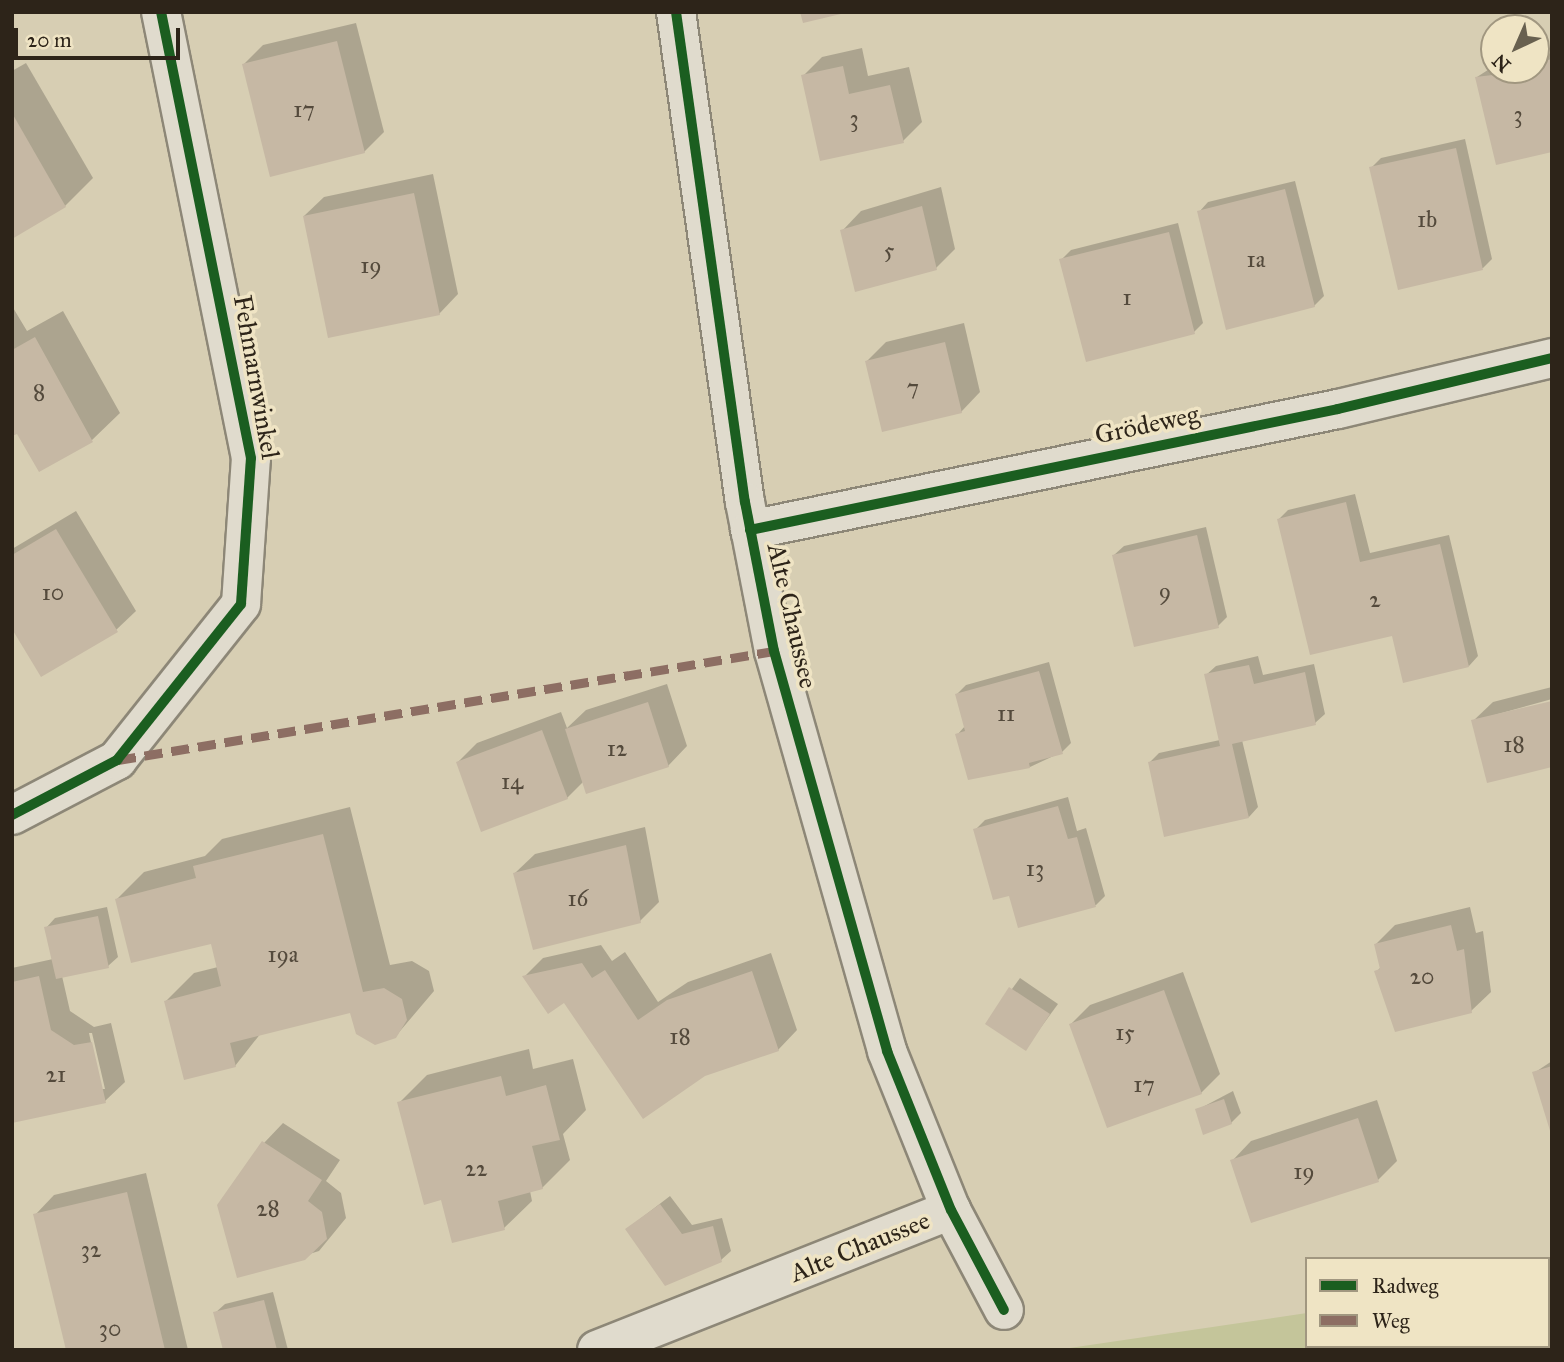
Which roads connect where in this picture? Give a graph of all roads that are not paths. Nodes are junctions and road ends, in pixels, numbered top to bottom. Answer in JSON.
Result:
{"nodes":[{"id":1,"x":161,"y":12,"type":"edge"},
{"id":2,"x":676,"y":12,"type":"edge"},
{"id":3,"x":1552,"y":358,"type":"edge"},
{"id":4,"x":750,"y":530,"type":"junction"},
{"id":5,"x":12,"y":815,"type":"edge"},
{"id":6,"x":951,"y":1210,"type":"junction"},
{"id":7,"x":1004,"y":1310,"type":"dead end"},
{"id":8,"x":597,"y":1350,"type":"edge"}],
"edges":[{"from":1,"to":5,"type":"street","name":"Fehmarnwinkel"},
{"from":2,"to":4,"type":"street","name":"Alte Chaussee"},
{"from":3,"to":4,"type":"street","name":"Grödeweg"},
{"from":4,"to":6,"type":"street","name":"Alte Chaussee"},
{"from":6,"to":7,"type":"street"},
{"from":6,"to":8,"type":"street","name":"Alte Chaussee"}]}
